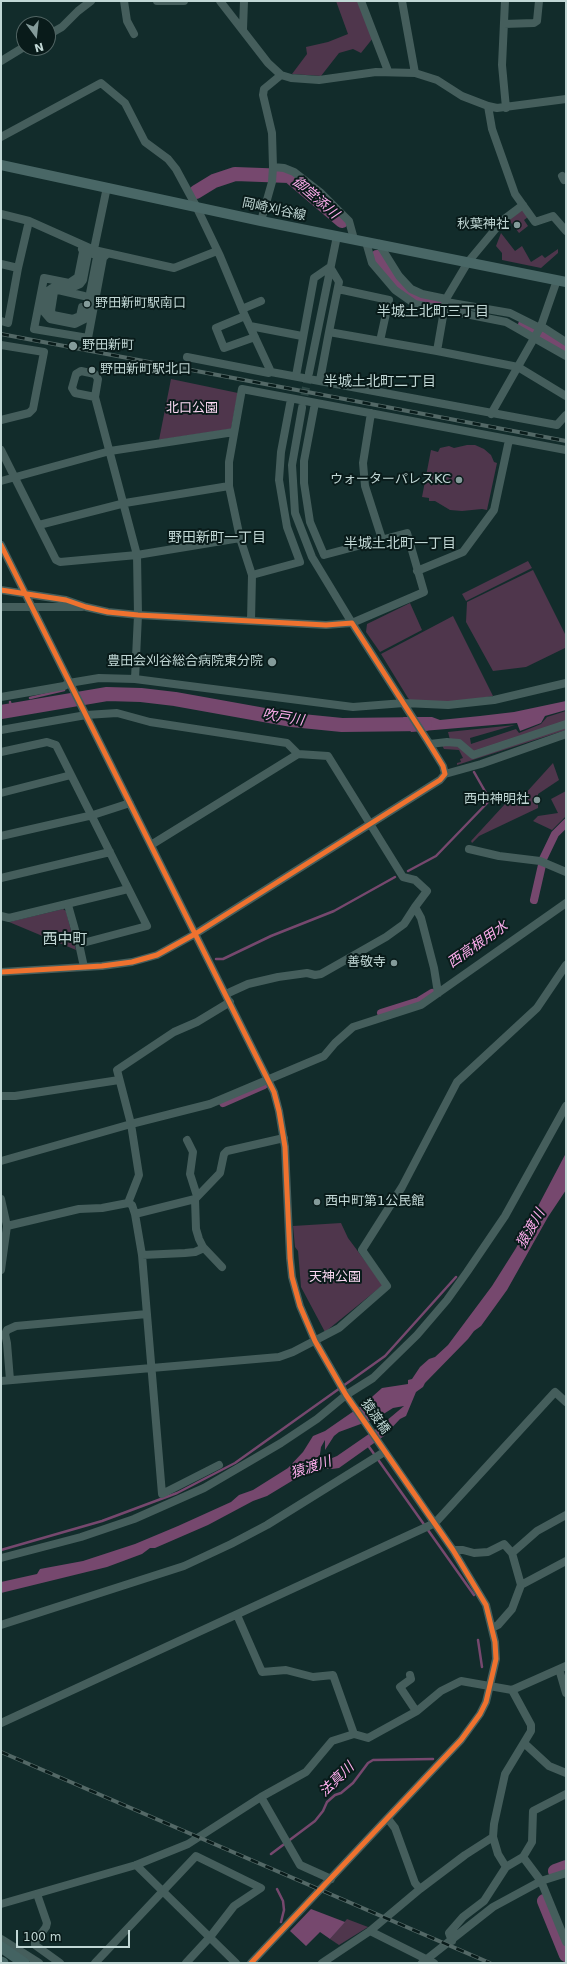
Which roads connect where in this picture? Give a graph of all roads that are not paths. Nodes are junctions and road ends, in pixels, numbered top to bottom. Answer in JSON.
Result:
{"nodes":[{"id":1,"x":91,"y":1,"type":"edge"},
{"id":2,"x":124,"y":1,"type":"edge"},
{"id":3,"x":157,"y":1,"type":"edge"},
{"id":4,"x":184,"y":1,"type":"edge"},
{"id":5,"x":220,"y":1,"type":"edge"},
{"id":6,"x":244,"y":1,"type":"edge"},
{"id":7,"x":361,"y":1,"type":"edge"},
{"id":8,"x":402,"y":1,"type":"edge"},
{"id":9,"x":505,"y":1,"type":"edge"},
{"id":10,"x":539,"y":1,"type":"edge"},
{"id":11,"x":504,"y":24,"type":"junction"},
{"id":12,"x":243,"y":29,"type":"junction"},
{"id":13,"x":56,"y":30,"type":"edge"},
{"id":14,"x":134,"y":34,"type":"dead end"},
{"id":15,"x":16,"y":52,"type":"edge"},
{"id":16,"x":1,"y":61,"type":"edge"},
{"id":17,"x":388,"y":71,"type":"junction"},
{"id":18,"x":415,"y":73,"type":"junction"},
{"id":19,"x":281,"y":74,"type":"junction"},
{"id":20,"x":566,"y":99,"type":"edge"},
{"id":21,"x":488,"y":106,"type":"junction"},
{"id":22,"x":506,"y":108,"type":"junction"},
{"id":23,"x":1,"y":137,"type":"edge"},
{"id":24,"x":1,"y":165,"type":"edge"},
{"id":25,"x":273,"y":167,"type":"junction"},
{"id":26,"x":107,"y":186,"type":"junction"},
{"id":27,"x":524,"y":205,"type":"junction"},
{"id":28,"x":196,"y":206,"type":"junction"},
{"id":29,"x":1,"y":214,"type":"edge"},
{"id":30,"x":29,"y":221,"type":"junction"},
{"id":31,"x":261,"y":221,"type":"junction"},
{"id":32,"x":566,"y":231,"type":"edge"},
{"id":33,"x":337,"y":236,"type":"junction"},
{"id":34,"x":354,"y":239,"type":"junction"},
{"id":35,"x":366,"y":242,"type":"junction"},
{"id":36,"x":379,"y":244,"type":"junction"},
{"id":37,"x":94,"y":250,"type":"junction"},
{"id":38,"x":217,"y":251,"type":"junction"},
{"id":39,"x":468,"y":262,"type":"junction"},
{"id":40,"x":1,"y":264,"type":"edge"},
{"id":41,"x":330,"y":267,"type":"junction"},
{"id":42,"x":18,"y":268,"type":"junction"},
{"id":43,"x":562,"y":281,"type":"edge"},
{"id":44,"x":338,"y":289,"type":"junction"},
{"id":45,"x":84,"y":296,"type":"junction"},
{"id":46,"x":446,"y":300,"type":"junction"},
{"id":47,"x":261,"y":301,"type":"dead end"},
{"id":48,"x":444,"y":311,"type":"junction"},
{"id":49,"x":244,"y":313,"type":"junction"},
{"id":50,"x":1,"y":321,"type":"edge"},
{"id":51,"x":250,"y":326,"type":"junction"},
{"id":52,"x":540,"y":327,"type":"junction"},
{"id":53,"x":329,"y":332,"type":"junction"},
{"id":54,"x":302,"y":336,"type":"junction"},
{"id":55,"x":256,"y":337,"type":"junction"},
{"id":56,"x":534,"y":337,"type":"junction"},
{"id":57,"x":88,"y":338,"type":"joint"},
{"id":58,"x":380,"y":340,"type":"junction"},
{"id":59,"x":566,"y":342,"type":"edge"},
{"id":60,"x":1,"y":345,"type":"edge"},
{"id":61,"x":437,"y":351,"type":"junction"},
{"id":62,"x":566,"y":356,"type":"edge"},
{"id":63,"x":187,"y":357,"type":"dead end"},
{"id":64,"x":518,"y":367,"type":"junction"},
{"id":65,"x":271,"y":372,"type":"junction"},
{"id":66,"x":309,"y":372,"type":"tunnel mouth"},
{"id":67,"x":296,"y":376,"type":"junction"},
{"id":68,"x":320,"y":380,"type":"junction"},
{"id":69,"x":566,"y":396,"type":"edge"},
{"id":70,"x":95,"y":397,"type":"dead end"},
{"id":71,"x":291,"y":399,"type":"junction"},
{"id":72,"x":315,"y":403,"type":"junction"},
{"id":73,"x":302,"y":408,"type":"tunnel mouth"},
{"id":74,"x":371,"y":413,"type":"junction"},
{"id":75,"x":491,"y":414,"type":"junction"},
{"id":76,"x":566,"y":415,"type":"edge"},
{"id":77,"x":1,"y":420,"type":"edge"},
{"id":78,"x":557,"y":425,"type":"junction"},
{"id":79,"x":566,"y":427,"type":"edge"},
{"id":80,"x":234,"y":432,"type":"junction"},
{"id":81,"x":509,"y":440,"type":"junction"},
{"id":82,"x":1,"y":450,"type":"edge"},
{"id":83,"x":566,"y":450,"type":"edge"},
{"id":84,"x":110,"y":451,"type":"junction"},
{"id":85,"x":14,"y":477,"type":"junction"},
{"id":86,"x":1,"y":481,"type":"edge"},
{"id":87,"x":229,"y":486,"type":"junction"},
{"id":88,"x":124,"y":503,"type":"junction"},
{"id":89,"x":39,"y":525,"type":"junction"},
{"id":90,"x":240,"y":538,"type":"junction"},
{"id":91,"x":382,"y":539,"type":"junction"},
{"id":92,"x":1,"y":545,"type":"edge"},
{"id":93,"x":137,"y":555,"type":"junction"},
{"id":94,"x":417,"y":571,"type":"junction"},
{"id":95,"x":252,"y":575,"type":"junction"},
{"id":96,"x":1,"y":590,"type":"edge"},
{"id":97,"x":24,"y":592,"type":"junction"},
{"id":98,"x":1,"y":607,"type":"edge"},
{"id":99,"x":86,"y":607,"type":"junction"},
{"id":100,"x":31,"y":608,"type":"junction"},
{"id":101,"x":138,"y":615,"type":"junction"},
{"id":102,"x":251,"y":621,"type":"junction"},
{"id":103,"x":352,"y":623,"type":"junction"},
{"id":104,"x":135,"y":678,"type":"junction"},
{"id":105,"x":69,"y":683,"type":"junction"},
{"id":106,"x":566,"y":684,"type":"edge"},
{"id":107,"x":1,"y":697,"type":"edge"},
{"id":108,"x":405,"y":705,"type":"junction"},
{"id":109,"x":86,"y":715,"type":"junction"},
{"id":110,"x":566,"y":724,"type":"edge"},
{"id":111,"x":1,"y":730,"type":"edge"},
{"id":112,"x":566,"y":734,"type":"edge"},
{"id":113,"x":429,"y":742,"type":"junction"},
{"id":114,"x":1,"y":752,"type":"edge"},
{"id":115,"x":298,"y":754,"type":"junction"},
{"id":116,"x":445,"y":774,"type":"junction"},
{"id":117,"x":71,"y":775,"type":"junction"},
{"id":118,"x":1,"y":793,"type":"edge"},
{"id":119,"x":130,"y":803,"type":"junction"},
{"id":120,"x":93,"y":815,"type":"junction"},
{"id":121,"x":370,"y":824,"type":"junction"},
{"id":122,"x":1,"y":836,"type":"edge"},
{"id":123,"x":151,"y":845,"type":"junction"},
{"id":124,"x":469,"y":848,"type":"dead end"},
{"id":125,"x":110,"y":852,"type":"junction"},
{"id":126,"x":566,"y":872,"type":"edge"},
{"id":127,"x":1,"y":878,"type":"edge"},
{"id":128,"x":128,"y":889,"type":"junction"},
{"id":129,"x":566,"y":903,"type":"edge"},
{"id":130,"x":68,"y":904,"type":"junction"},
{"id":131,"x":414,"y":907,"type":"junction"},
{"id":132,"x":1,"y":916,"type":"edge"},
{"id":133,"x":195,"y":934,"type":"junction"},
{"id":134,"x":79,"y":944,"type":"junction"},
{"id":135,"x":566,"y":966,"type":"edge"},
{"id":136,"x":84,"y":967,"type":"junction"},
{"id":137,"x":1,"y":972,"type":"edge"},
{"id":138,"x":438,"y":994,"type":"junction"},
{"id":139,"x":228,"y":998,"type":"junction"},
{"id":140,"x":268,"y":1079,"type":"junction"},
{"id":141,"x":119,"y":1080,"type":"junction"},
{"id":142,"x":1,"y":1096,"type":"edge"},
{"id":143,"x":566,"y":1106,"type":"edge"},
{"id":144,"x":130,"y":1124,"type":"junction"},
{"id":145,"x":284,"y":1138,"type":"junction"},
{"id":146,"x":188,"y":1140,"type":"dead end"},
{"id":147,"x":1,"y":1161,"type":"edge"},
{"id":148,"x":196,"y":1197,"type":"junction"},
{"id":149,"x":1,"y":1199,"type":"edge"},
{"id":150,"x":128,"y":1203,"type":"junction"},
{"id":151,"x":135,"y":1214,"type":"junction"},
{"id":152,"x":7,"y":1226,"type":"junction"},
{"id":153,"x":204,"y":1248,"type":"junction"},
{"id":154,"x":142,"y":1255,"type":"junction"},
{"id":155,"x":222,"y":1267,"type":"dead end"},
{"id":156,"x":1,"y":1270,"type":"edge"},
{"id":157,"x":147,"y":1314,"type":"junction"},
{"id":158,"x":315,"y":1341,"type":"junction"},
{"id":159,"x":151,"y":1366,"type":"junction"},
{"id":160,"x":5,"y":1380,"type":"edge"},
{"id":161,"x":346,"y":1395,"type":"junction"},
{"id":162,"x":566,"y":1402,"type":"edge"},
{"id":163,"x":380,"y":1455,"type":"junction"},
{"id":164,"x":219,"y":1465,"type":"dead end"},
{"id":165,"x":566,"y":1515,"type":"edge"},
{"id":166,"x":430,"y":1525,"type":"junction"},
{"id":167,"x":453,"y":1550,"type":"junction"},
{"id":168,"x":512,"y":1553,"type":"junction"},
{"id":169,"x":1,"y":1558,"type":"edge"},
{"id":170,"x":566,"y":1561,"type":"edge"},
{"id":171,"x":521,"y":1586,"type":"junction"},
{"id":172,"x":238,"y":1615,"type":"junction"},
{"id":173,"x":1,"y":1625,"type":"edge"},
{"id":174,"x":492,"y":1628,"type":"junction"},
{"id":175,"x":562,"y":1667,"type":"edge"},
{"id":176,"x":410,"y":1675,"type":"dead end"},
{"id":177,"x":491,"y":1686,"type":"junction"},
{"id":178,"x":512,"y":1690,"type":"junction"},
{"id":179,"x":566,"y":1693,"type":"edge"},
{"id":180,"x":416,"y":1711,"type":"junction"},
{"id":181,"x":1,"y":1722,"type":"edge"},
{"id":182,"x":354,"y":1734,"type":"junction"},
{"id":183,"x":524,"y":1743,"type":"junction"},
{"id":184,"x":566,"y":1773,"type":"edge"},
{"id":185,"x":566,"y":1794,"type":"edge"},
{"id":186,"x":261,"y":1797,"type":"junction"},
{"id":187,"x":388,"y":1819,"type":"junction"},
{"id":188,"x":493,"y":1837,"type":"junction"},
{"id":189,"x":523,"y":1857,"type":"junction"},
{"id":190,"x":136,"y":1864,"type":"junction"},
{"id":191,"x":506,"y":1867,"type":"junction"},
{"id":192,"x":566,"y":1873,"type":"edge"},
{"id":193,"x":331,"y":1879,"type":"junction"},
{"id":194,"x":541,"y":1882,"type":"junction"},
{"id":195,"x":163,"y":1889,"type":"junction"},
{"id":196,"x":420,"y":1889,"type":"junction"},
{"id":197,"x":37,"y":1894,"type":"junction"},
{"id":198,"x":1,"y":1904,"type":"edge"},
{"id":199,"x":370,"y":1931,"type":"junction"},
{"id":200,"x":210,"y":1937,"type":"junction"},
{"id":201,"x":1,"y":1939,"type":"edge"},
{"id":202,"x":452,"y":1941,"type":"junction"},
{"id":203,"x":566,"y":1942,"type":"edge"},
{"id":204,"x":1,"y":1947,"type":"edge"},
{"id":205,"x":428,"y":1962,"type":"edge"},
{"id":206,"x":24,"y":1963,"type":"edge"},
{"id":207,"x":39,"y":1963,"type":"edge"},
{"id":208,"x":60,"y":1963,"type":"edge"},
{"id":209,"x":95,"y":1963,"type":"edge"},
{"id":210,"x":186,"y":1963,"type":"edge"},
{"id":211,"x":236,"y":1963,"type":"edge"},
{"id":212,"x":251,"y":1963,"type":"edge"},
{"id":213,"x":322,"y":1963,"type":"edge"}],
"edges":[{"from":1,"to":13,"type":"street"},
{"from":2,"to":14,"type":"street"},
{"from":3,"to":4,"type":"street"},
{"from":5,"to":12,"type":"street"},
{"from":6,"to":12,"type":"street"},
{"from":7,"to":17,"type":"street"},
{"from":8,"to":18,"type":"street"},
{"from":9,"to":11,"type":"street"},
{"from":10,"to":11,"type":"street"},
{"from":11,"to":22,"type":"street"},
{"from":12,"to":19,"type":"street"},
{"from":15,"to":16,"type":"street"},
{"from":17,"to":18,"type":"street"},
{"from":17,"to":19,"type":"street"},
{"from":18,"to":21,"type":"street"},
{"from":19,"to":25,"type":"street"},
{"from":20,"to":22,"type":"street"},
{"from":21,"to":22,"type":"street"},
{"from":21,"to":27,"type":"street"},
{"from":23,"to":28,"type":"street"},
{"from":24,"to":26,"type":"main road","name":"岡崎刈谷線"},
{"from":25,"to":31,"type":"street"},
{"from":25,"to":34,"type":"street"},
{"from":26,"to":28,"type":"main road","name":"岡崎刈谷線"},
{"from":26,"to":37,"type":"street"},
{"from":27,"to":32,"type":"street"},
{"from":27,"to":39,"type":"street"},
{"from":28,"to":31,"type":"main road","name":"岡崎刈谷線"},
{"from":28,"to":38,"type":"street"},
{"from":29,"to":30,"type":"street"},
{"from":30,"to":37,"type":"street"},
{"from":30,"to":42,"type":"street"},
{"from":31,"to":33,"type":"main road","name":"岡崎刈谷線"},
{"from":33,"to":34,"type":"main road","name":"岡崎刈谷線"},
{"from":33,"to":41,"type":"street"},
{"from":34,"to":35,"type":"main road","name":"岡崎刈谷線"},
{"from":35,"to":36,"type":"main road","name":"岡崎刈谷線"},
{"from":35,"to":48,"type":"street"},
{"from":36,"to":39,"type":"main road","name":"岡崎刈谷線"},
{"from":36,"to":46,"type":"street"},
{"from":37,"to":38,"type":"street"},
{"from":37,"to":45,"type":"street"},
{"from":38,"to":49,"type":"street"},
{"from":39,"to":43,"type":"main road","name":"岡崎刈谷線"},
{"from":39,"to":46,"type":"street"},
{"from":40,"to":42,"type":"street"},
{"from":41,"to":44,"type":"street"},
{"from":41,"to":54,"type":"street"},
{"from":41,"to":66,"type":"street"},
{"from":42,"to":50,"type":"street"},
{"from":43,"to":52,"type":"street"},
{"from":44,"to":53,"type":"street"},
{"from":44,"to":58,"type":"street"},
{"from":45,"to":45,"type":"street"},
{"from":46,"to":48,"type":"street"},
{"from":46,"to":52,"type":"street"},
{"from":47,"to":49,"type":"street"},
{"from":48,"to":56,"type":"street"},
{"from":48,"to":61,"type":"street"},
{"from":49,"to":51,"type":"street"},
{"from":49,"to":55,"type":"street"},
{"from":51,"to":54,"type":"street"},
{"from":51,"to":55,"type":"street"},
{"from":52,"to":56,"type":"street"},
{"from":52,"to":59,"type":"street"},
{"from":53,"to":58,"type":"street"},
{"from":53,"to":68,"type":"street"},
{"from":54,"to":67,"type":"street"},
{"from":55,"to":65,"type":"street"},
{"from":56,"to":62,"type":"street"},
{"from":56,"to":64,"type":"street"},
{"from":57,"to":57,"type":"street"},
{"from":58,"to":61,"type":"street"},
{"from":60,"to":77,"type":"street"},
{"from":61,"to":64,"type":"street"},
{"from":63,"to":65,"type":"street"},
{"from":64,"to":69,"type":"street"},
{"from":64,"to":75,"type":"street"},
{"from":65,"to":67,"type":"street"},
{"from":67,"to":68,"type":"street"},
{"from":68,"to":75,"type":"street"},
{"from":70,"to":84,"type":"street"},
{"from":71,"to":72,"type":"street"},
{"from":71,"to":80,"type":"street"},
{"from":71,"to":95,"type":"street"},
{"from":72,"to":74,"type":"street"},
{"from":72,"to":91,"type":"street"},
{"from":73,"to":103,"type":"street"},
{"from":74,"to":81,"type":"street"},
{"from":74,"to":91,"type":"street"},
{"from":75,"to":78,"type":"street"},
{"from":76,"to":78,"type":"street"},
{"from":78,"to":79,"type":"street"},
{"from":80,"to":84,"type":"street"},
{"from":80,"to":87,"type":"street"},
{"from":81,"to":83,"type":"street"},
{"from":81,"to":94,"type":"street"},
{"from":82,"to":85,"type":"street"},
{"from":84,"to":85,"type":"street"},
{"from":84,"to":88,"type":"street"},
{"from":85,"to":86,"type":"street"},
{"from":85,"to":89,"type":"street"},
{"from":87,"to":88,"type":"street"},
{"from":87,"to":90,"type":"street"},
{"from":88,"to":89,"type":"street"},
{"from":88,"to":93,"type":"street"},
{"from":89,"to":93,"type":"street"},
{"from":90,"to":93,"type":"street"},
{"from":90,"to":95,"type":"street"},
{"from":91,"to":94,"type":"street"},
{"from":92,"to":97,"type":"street","name":"猿渡橋"},
{"from":93,"to":101,"type":"street"},
{"from":94,"to":103,"type":"street"},
{"from":95,"to":102,"type":"street"},
{"from":96,"to":97,"type":"street"},
{"from":97,"to":99,"type":"street"},
{"from":97,"to":100,"type":"street","name":"猿渡橋"},
{"from":98,"to":100,"type":"street"},
{"from":99,"to":100,"type":"street"},
{"from":99,"to":101,"type":"street"},
{"from":100,"to":105,"type":"street","name":"猿渡橋"},
{"from":101,"to":102,"type":"street"},
{"from":101,"to":104,"type":"street"},
{"from":102,"to":103,"type":"street"},
{"from":103,"to":108,"type":"street"},
{"from":104,"to":105,"type":"street"},
{"from":104,"to":108,"type":"street"},
{"from":105,"to":107,"type":"street"},
{"from":105,"to":109,"type":"street","name":"猿渡橋"},
{"from":106,"to":108,"type":"street"},
{"from":108,"to":113,"type":"street"},
{"from":109,"to":111,"type":"street"},
{"from":109,"to":115,"type":"street"},
{"from":109,"to":119,"type":"street","name":"猿渡橋"},
{"from":110,"to":113,"type":"street"},
{"from":112,"to":116,"type":"street"},
{"from":113,"to":116,"type":"street"},
{"from":114,"to":117,"type":"street"},
{"from":115,"to":121,"type":"street"},
{"from":115,"to":123,"type":"street"},
{"from":116,"to":121,"type":"street"},
{"from":117,"to":118,"type":"street"},
{"from":117,"to":120,"type":"street"},
{"from":119,"to":120,"type":"street"},
{"from":119,"to":123,"type":"street","name":"猿渡橋"},
{"from":120,"to":122,"type":"street"},
{"from":120,"to":125,"type":"street"},
{"from":121,"to":131,"type":"street"},
{"from":121,"to":133,"type":"street"},
{"from":123,"to":133,"type":"street","name":"猿渡橋"},
{"from":124,"to":126,"type":"street"},
{"from":125,"to":127,"type":"street"},
{"from":125,"to":128,"type":"street"},
{"from":128,"to":130,"type":"street"},
{"from":128,"to":134,"type":"street"},
{"from":129,"to":138,"type":"street"},
{"from":130,"to":132,"type":"street"},
{"from":130,"to":134,"type":"street"},
{"from":131,"to":138,"type":"street"},
{"from":131,"to":139,"type":"street"},
{"from":133,"to":136,"type":"street"},
{"from":133,"to":139,"type":"street","name":"猿渡橋"},
{"from":134,"to":136,"type":"street"},
{"from":135,"to":158,"type":"street"},
{"from":136,"to":137,"type":"street"},
{"from":138,"to":140,"type":"street"},
{"from":139,"to":140,"type":"street","name":"猿渡橋"},
{"from":139,"to":141,"type":"street"},
{"from":140,"to":144,"type":"street"},
{"from":140,"to":145,"type":"street","name":"猿渡橋"},
{"from":141,"to":142,"type":"street"},
{"from":141,"to":144,"type":"street"},
{"from":143,"to":161,"type":"street"},
{"from":144,"to":147,"type":"street"},
{"from":144,"to":150,"type":"street"},
{"from":145,"to":148,"type":"street"},
{"from":145,"to":158,"type":"street","name":"猿渡橋"},
{"from":146,"to":148,"type":"street"},
{"from":148,"to":151,"type":"street"},
{"from":148,"to":153,"type":"street"},
{"from":149,"to":152,"type":"street"},
{"from":150,"to":151,"type":"street"},
{"from":150,"to":152,"type":"street"},
{"from":151,"to":154,"type":"street"},
{"from":152,"to":156,"type":"street"},
{"from":153,"to":154,"type":"street"},
{"from":153,"to":155,"type":"street"},
{"from":154,"to":157,"type":"street"},
{"from":157,"to":159,"type":"street"},
{"from":157,"to":160,"type":"street"},
{"from":158,"to":159,"type":"street"},
{"from":158,"to":161,"type":"street","name":"猿渡橋"},
{"from":159,"to":160,"type":"street"},
{"from":159,"to":164,"type":"street"},
{"from":161,"to":163,"type":"street","name":"猿渡橋"},
{"from":161,"to":169,"type":"street"},
{"from":162,"to":166,"type":"street"},
{"from":163,"to":166,"type":"street","name":"猿渡橋"},
{"from":163,"to":173,"type":"street"},
{"from":165,"to":168,"type":"street"},
{"from":166,"to":167,"type":"street","name":"猿渡橋"},
{"from":166,"to":172,"type":"street"},
{"from":167,"to":168,"type":"street"},
{"from":167,"to":174,"type":"street","name":"猿渡橋"},
{"from":168,"to":171,"type":"street"},
{"from":170,"to":171,"type":"street"},
{"from":171,"to":174,"type":"street"},
{"from":172,"to":181,"type":"street"},
{"from":172,"to":182,"type":"street"},
{"from":174,"to":177,"type":"street","name":"猿渡橋"},
{"from":175,"to":178,"type":"street"},
{"from":175,"to":179,"type":"street"},
{"from":176,"to":180,"type":"street"},
{"from":177,"to":178,"type":"street"},
{"from":177,"to":180,"type":"street"},
{"from":177,"to":187,"type":"street","name":"猿渡橋"},
{"from":178,"to":183,"type":"street"},
{"from":180,"to":182,"type":"street"},
{"from":182,"to":186,"type":"street"},
{"from":183,"to":184,"type":"street"},
{"from":183,"to":188,"type":"street"},
{"from":185,"to":189,"type":"street"},
{"from":186,"to":190,"type":"street"},
{"from":186,"to":193,"type":"street"},
{"from":187,"to":193,"type":"street","name":"猿渡橋"},
{"from":187,"to":196,"type":"street"},
{"from":188,"to":191,"type":"street"},
{"from":188,"to":196,"type":"street"},
{"from":189,"to":191,"type":"street"},
{"from":189,"to":194,"type":"street"},
{"from":190,"to":195,"type":"street"},
{"from":190,"to":197,"type":"street"},
{"from":191,"to":202,"type":"street"},
{"from":192,"to":194,"type":"street"},
{"from":193,"to":212,"type":"street","name":"猿渡橋"},
{"from":194,"to":202,"type":"street"},
{"from":194,"to":203,"type":"street"},
{"from":195,"to":200,"type":"street"},
{"from":195,"to":200,"type":"street"},
{"from":195,"to":209,"type":"street"},
{"from":196,"to":199,"type":"street"},
{"from":197,"to":198,"type":"street"},
{"from":197,"to":208,"type":"street"},
{"from":199,"to":205,"type":"street"},
{"from":199,"to":213,"type":"street"},
{"from":200,"to":210,"type":"street"},
{"from":200,"to":211,"type":"street"},
{"from":201,"to":207,"type":"street"},
{"from":202,"to":205,"type":"street"},
{"from":204,"to":206,"type":"highway"}]}
